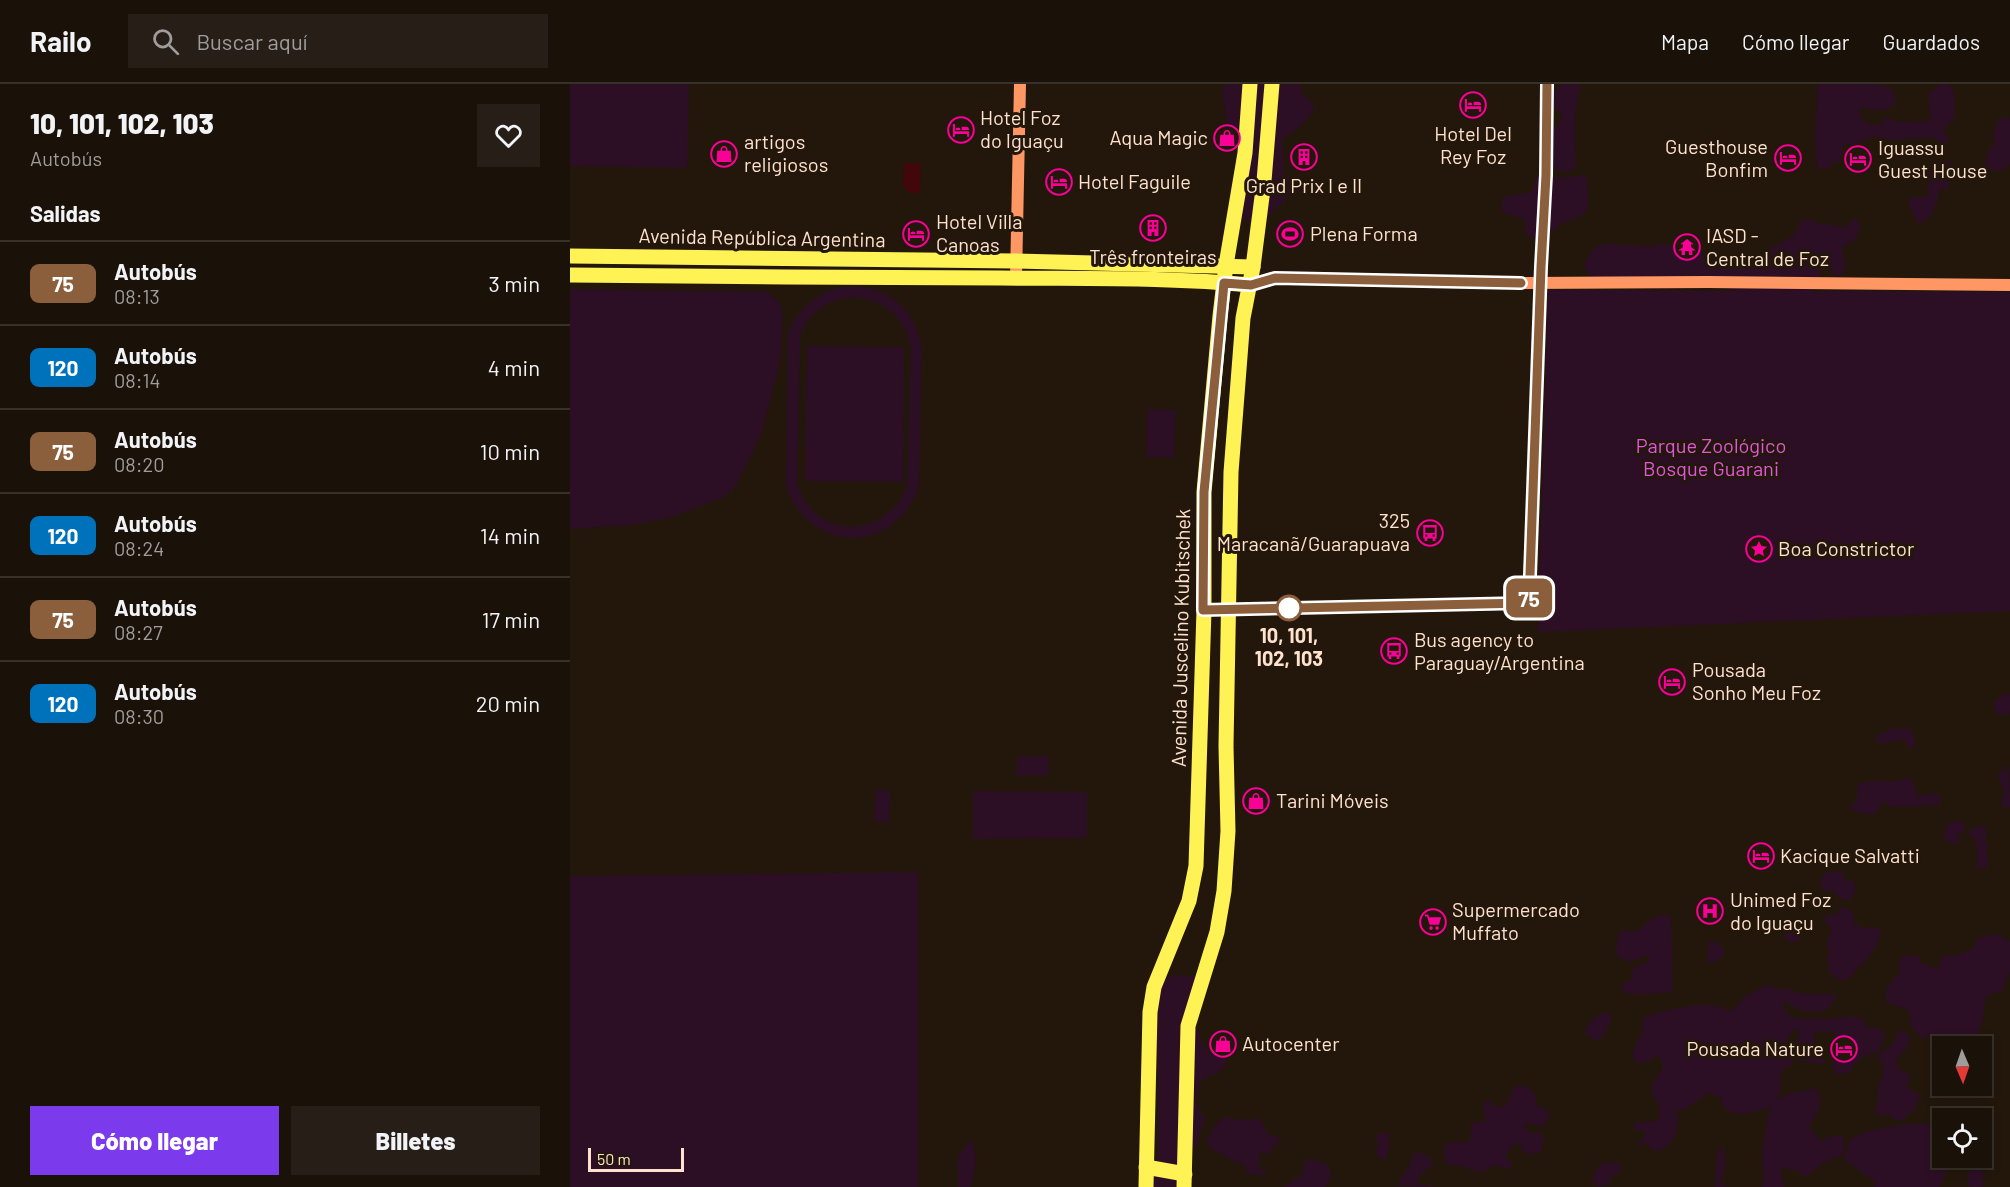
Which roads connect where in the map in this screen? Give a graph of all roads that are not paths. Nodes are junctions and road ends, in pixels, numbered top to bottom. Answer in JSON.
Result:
{"nodes":[{"id":1,"x":1020,"y":84,"type":"edge"},
{"id":2,"x":1250,"y":84,"type":"edge"},
{"id":3,"x":1272,"y":84,"type":"edge"},
{"id":4,"x":570,"y":256,"type":"edge"},
{"id":5,"x":1015,"y":261,"type":"junction"},
{"id":6,"x":1226,"y":265,"type":"junction"},
{"id":7,"x":1253,"y":267,"type":"junction"},
{"id":8,"x":570,"y":274,"type":"edge"},
{"id":9,"x":1016,"y":278,"type":"junction"},
{"id":10,"x":1275,"y":278,"type":"junction"},
{"id":11,"x":1224,"y":283,"type":"junction"},
{"id":12,"x":1251,"y":285,"type":"junction"},
{"id":13,"x":2010,"y":285,"type":"edge"},
{"id":14,"x":1146,"y":1167,"type":"junction"},
{"id":15,"x":1185,"y":1181,"type":"edge"},
{"id":16,"x":1146,"y":1187,"type":"edge"}],
"edges":[{"from":1,"to":5,"type":"street"},
{"from":2,"to":6,"type":"main road","name":"Avenida Juscelino Kubitschek"},
{"from":3,"to":7,"type":"main road"},
{"from":4,"to":5,"type":"main road","name":"Avenida República Argentina"},
{"from":5,"to":6,"type":"main road","name":"Avenida República Argentina"},
{"from":5,"to":9,"type":"street"},
{"from":6,"to":7,"type":"main road","name":"Avenida República Argentina"},
{"from":6,"to":11,"type":"main road","name":"Avenida Juscelino Kubitschek"},
{"from":7,"to":10,"type":"street","name":"Avenida República Argentina"},
{"from":7,"to":12,"type":"main road"},
{"from":8,"to":9,"type":"main road","name":"Avenida República Argentina"},
{"from":9,"to":11,"type":"main road","name":"Avenida República Argentina"},
{"from":10,"to":12,"type":"street","name":"Avenida República Argentina"},
{"from":10,"to":13,"type":"street","name":"Avenida República Argentina"},
{"from":11,"to":12,"type":"main road","name":"Avenida República Argentina"},
{"from":11,"to":14,"type":"main road","name":"Avenida Juscelino Kubitschek"},
{"from":12,"to":15,"type":"main road"},
{"from":14,"to":15,"type":"main road"},
{"from":14,"to":16,"type":"main road","name":"Avenida Juscelino Kubitschek"}]}
